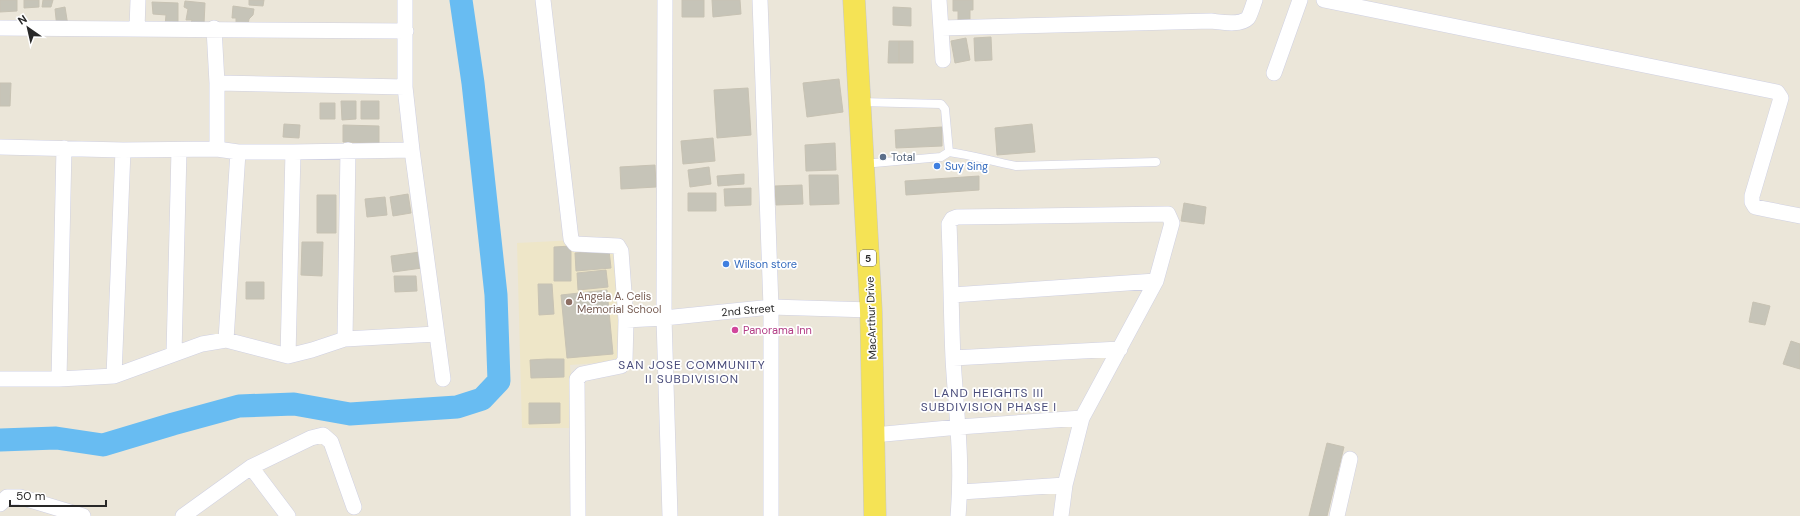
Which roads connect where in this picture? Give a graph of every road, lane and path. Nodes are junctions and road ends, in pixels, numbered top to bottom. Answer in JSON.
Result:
{"nodes":[{"id":1,"x":138,"y":0,"type":"edge"},
{"id":2,"x":405,"y":0,"type":"edge"},
{"id":3,"x":543,"y":0,"type":"edge"},
{"id":4,"x":665,"y":0,"type":"edge"},
{"id":5,"x":760,"y":0,"type":"edge"},
{"id":6,"x":854,"y":0,"type":"edge"},
{"id":7,"x":939,"y":0,"type":"edge"},
{"id":8,"x":1255,"y":0,"type":"edge"},
{"id":9,"x":1300,"y":0,"type":"edge"},
{"id":10,"x":1324,"y":0,"type":"edge"},
{"id":11,"x":0,"y":28,"type":"edge"},
{"id":12,"x":214,"y":28,"type":"junction"},
{"id":13,"x":941,"y":28,"type":"junction"},
{"id":14,"x":137,"y":29,"type":"junction"},
{"id":15,"x":406,"y":31,"type":"junction"},
{"id":16,"x":943,"y":60,"type":"dead end"},
{"id":17,"x":1274,"y":73,"type":"dead end"},
{"id":18,"x":217,"y":83,"type":"junction"},
{"id":19,"x":406,"y":87,"type":"junction"},
{"id":20,"x":859,"y":102,"type":"junction"},
{"id":21,"x":0,"y":147,"type":"edge"},
{"id":22,"x":64,"y":148,"type":"junction"},
{"id":23,"x":217,"y":149,"type":"junction"},
{"id":24,"x":123,"y":150,"type":"junction"},
{"id":25,"x":179,"y":150,"type":"junction"},
{"id":26,"x":348,"y":150,"type":"junction"},
{"id":27,"x":412,"y":150,"type":"junction"},
{"id":28,"x":238,"y":152,"type":"junction"},
{"id":29,"x":294,"y":152,"type":"junction"},
{"id":30,"x":949,"y":152,"type":"junction"},
{"id":31,"x":1156,"y":162,"type":"dead end"},
{"id":32,"x":863,"y":164,"type":"junction"},
{"id":33,"x":1800,"y":216,"type":"edge"},
{"id":34,"x":1156,"y":281,"type":"junction"},
{"id":35,"x":952,"y":295,"type":"junction"},
{"id":36,"x":771,"y":307,"type":"junction"},
{"id":37,"x":871,"y":310,"type":"junction"},
{"id":38,"x":664,"y":318,"type":"junction"},
{"id":39,"x":626,"y":320,"type":"junction"},
{"id":40,"x":436,"y":334,"type":"junction"},
{"id":41,"x":345,"y":339,"type":"junction"},
{"id":42,"x":226,"y":340,"type":"junction"},
{"id":43,"x":1120,"y":349,"type":"junction"},
{"id":44,"x":174,"y":354,"type":"junction"},
{"id":45,"x":288,"y":356,"type":"junction"},
{"id":46,"x":953,"y":358,"type":"junction"},
{"id":47,"x":114,"y":376,"type":"junction"},
{"id":48,"x":0,"y":379,"type":"edge"},
{"id":49,"x":59,"y":379,"type":"junction"},
{"id":50,"x":443,"y":379,"type":"dead end"},
{"id":51,"x":1082,"y":418,"type":"junction"},
{"id":52,"x":959,"y":427,"type":"junction"},
{"id":53,"x":874,"y":435,"type":"junction"},
{"id":54,"x":1350,"y":459,"type":"dead end"},
{"id":55,"x":251,"y":467,"type":"junction"},
{"id":56,"x":1064,"y":485,"type":"junction"},
{"id":57,"x":961,"y":492,"type":"junction"},
{"id":58,"x":0,"y":504,"type":"edge"},
{"id":59,"x":354,"y":507,"type":"dead end"},
{"id":60,"x":191,"y":513,"type":"edge"},
{"id":61,"x":83,"y":516,"type":"edge"},
{"id":62,"x":288,"y":516,"type":"edge"},
{"id":63,"x":578,"y":516,"type":"edge"},
{"id":64,"x":670,"y":516,"type":"edge"},
{"id":65,"x":771,"y":516,"type":"edge"},
{"id":66,"x":875,"y":516,"type":"edge"},
{"id":67,"x":958,"y":516,"type":"edge"},
{"id":68,"x":1061,"y":516,"type":"edge"},
{"id":69,"x":1337,"y":516,"type":"edge"}],
"edges":[{"from":1,"to":14,"type":"street"},
{"from":2,"to":15,"type":"street"},
{"from":3,"to":39,"type":"street"},
{"from":4,"to":38,"type":"street"},
{"from":5,"to":36,"type":"street"},
{"from":6,"to":20,"type":"main road","name":"MacArthur Drive","number":"5"},
{"from":7,"to":13,"type":"street"},
{"from":8,"to":13,"type":"street"},
{"from":9,"to":17,"type":"street"},
{"from":10,"to":33,"type":"street"},
{"from":11,"to":14,"type":"street"},
{"from":12,"to":14,"type":"street"},
{"from":12,"to":15,"type":"street"},
{"from":12,"to":18,"type":"street"},
{"from":13,"to":16,"type":"street"},
{"from":15,"to":19,"type":"street"},
{"from":18,"to":19,"type":"street"},
{"from":18,"to":23,"type":"street"},
{"from":19,"to":27,"type":"street"},
{"from":20,"to":30,"type":"lane"},
{"from":20,"to":32,"type":"main road","name":"MacArthur Drive","number":"5"},
{"from":21,"to":22,"type":"street"},
{"from":22,"to":24,"type":"street"},
{"from":22,"to":49,"type":"street"},
{"from":23,"to":25,"type":"street"},
{"from":23,"to":28,"type":"street"},
{"from":24,"to":25,"type":"street"},
{"from":24,"to":47,"type":"street"},
{"from":25,"to":44,"type":"street"},
{"from":26,"to":27,"type":"street"},
{"from":26,"to":29,"type":"street"},
{"from":26,"to":41,"type":"street"},
{"from":27,"to":40,"type":"street"},
{"from":28,"to":29,"type":"street"},
{"from":28,"to":42,"type":"street"},
{"from":29,"to":45,"type":"street"},
{"from":30,"to":31,"type":"lane"},
{"from":30,"to":32,"type":"lane"},
{"from":32,"to":37,"type":"main road","name":"MacArthur Drive","number":"5"},
{"from":34,"to":35,"type":"street"},
{"from":34,"to":35,"type":"street"},
{"from":34,"to":43,"type":"street"},
{"from":35,"to":46,"type":"street"},
{"from":36,"to":37,"type":"street","name":"2nd Street"},
{"from":36,"to":38,"type":"street","name":"2nd Street"},
{"from":36,"to":65,"type":"street"},
{"from":37,"to":53,"type":"main road","name":"MacArthur Drive","number":"5"},
{"from":38,"to":39,"type":"street","name":"2nd Street"},
{"from":38,"to":64,"type":"street"},
{"from":39,"to":63,"type":"street"},
{"from":40,"to":41,"type":"street"},
{"from":40,"to":50,"type":"street"},
{"from":41,"to":45,"type":"street"},
{"from":42,"to":44,"type":"street"},
{"from":42,"to":45,"type":"street"},
{"from":43,"to":46,"type":"street"},
{"from":43,"to":51,"type":"street"},
{"from":44,"to":47,"type":"street"},
{"from":46,"to":52,"type":"street"},
{"from":47,"to":49,"type":"street"},
{"from":48,"to":49,"type":"street"},
{"from":51,"to":52,"type":"street"},
{"from":51,"to":56,"type":"street"},
{"from":52,"to":53,"type":"street"},
{"from":52,"to":57,"type":"street"},
{"from":53,"to":66,"type":"main road","name":"MacArthur Drive","number":"5"},
{"from":54,"to":69,"type":"street"},
{"from":55,"to":59,"type":"street"},
{"from":55,"to":60,"type":"street"},
{"from":55,"to":62,"type":"street"},
{"from":56,"to":57,"type":"street"},
{"from":56,"to":68,"type":"street"},
{"from":57,"to":67,"type":"street"},
{"from":58,"to":61,"type":"street"}]}
